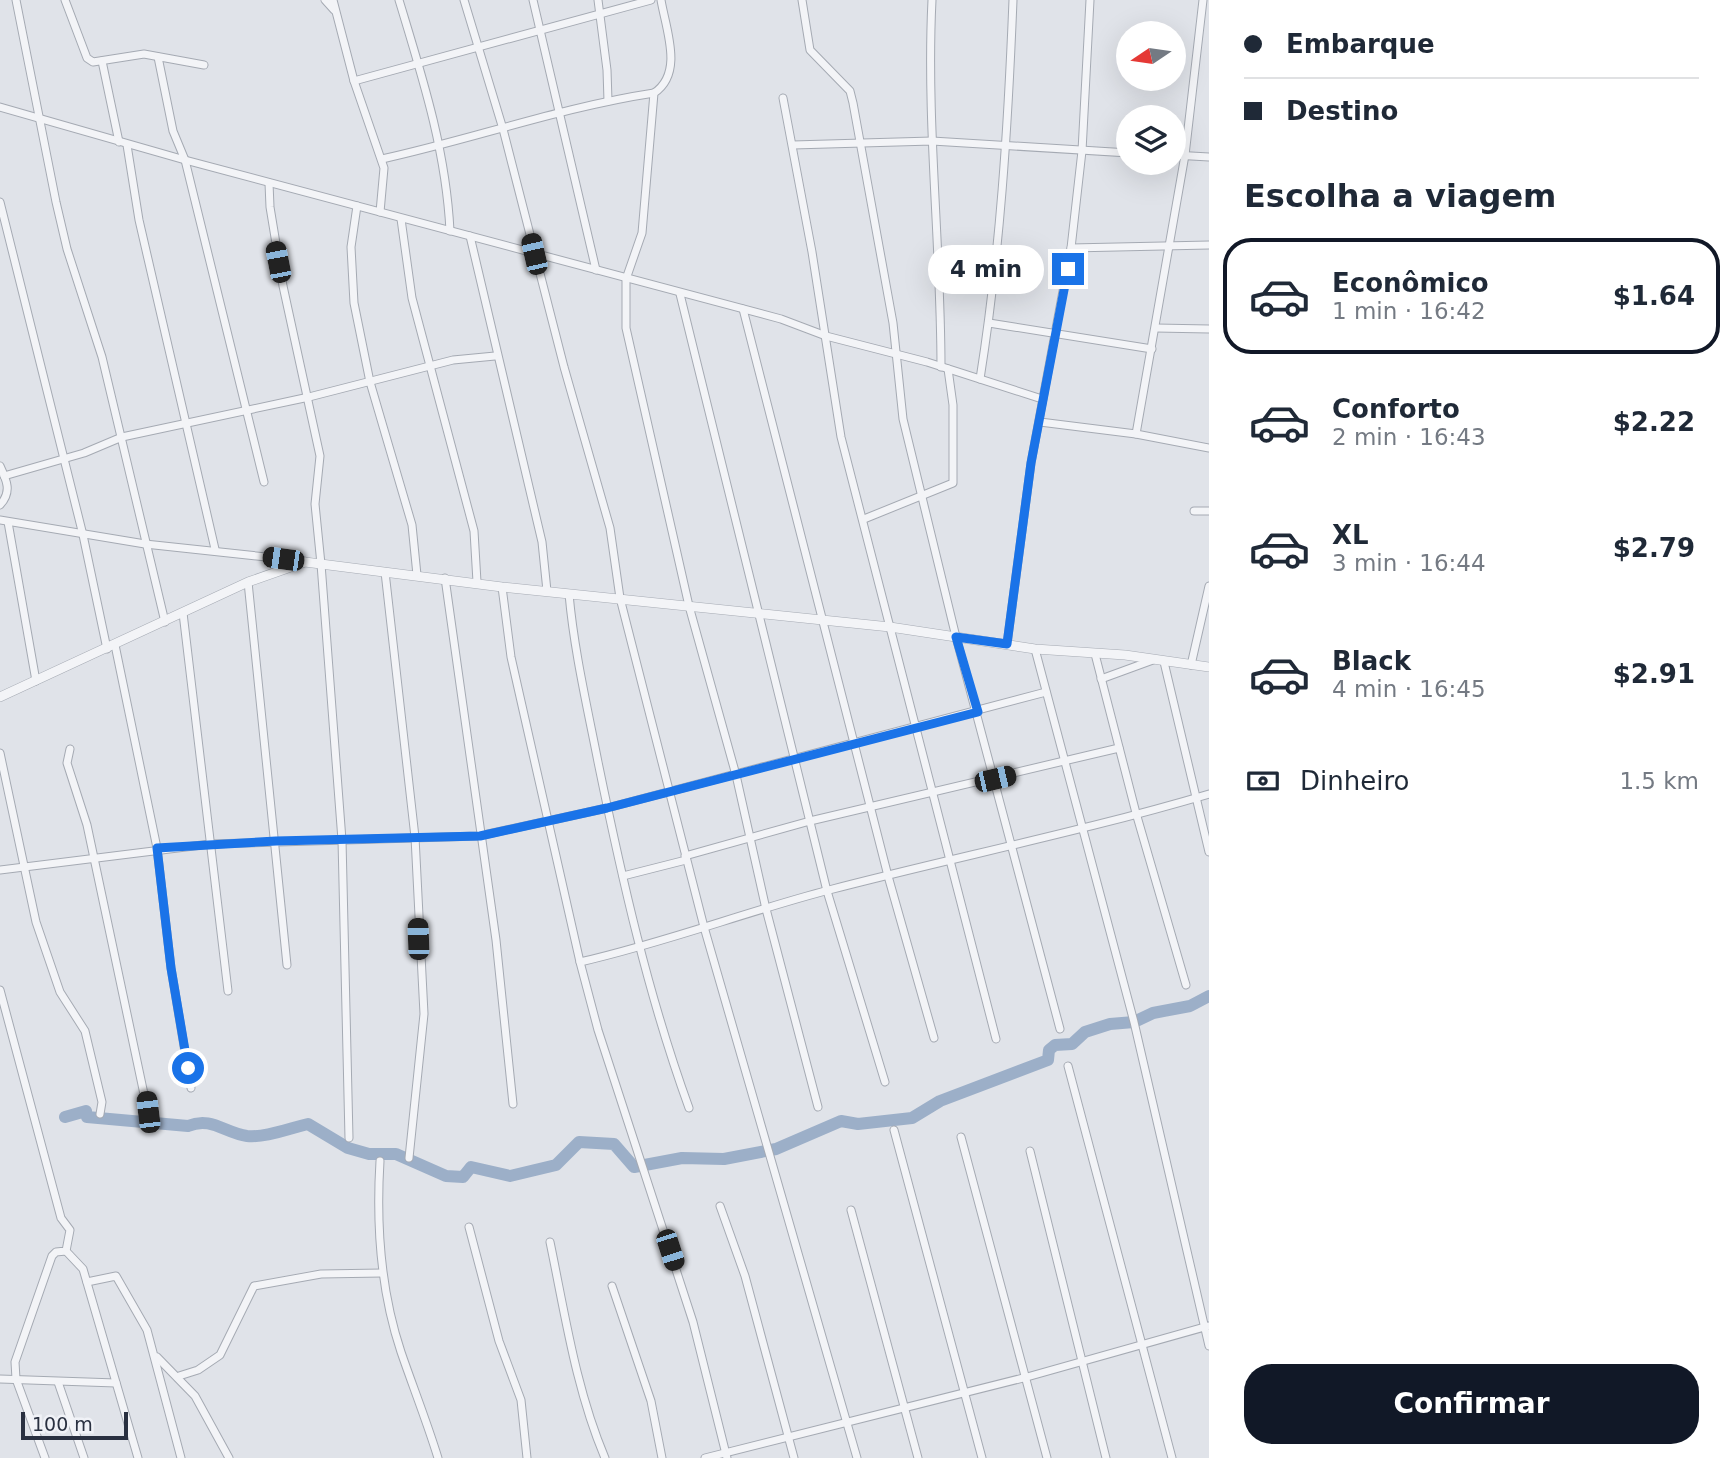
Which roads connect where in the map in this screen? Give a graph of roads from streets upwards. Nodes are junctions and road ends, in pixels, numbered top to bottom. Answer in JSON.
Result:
{"nodes":[{"id":1,"x":16,"y":0,"type":"edge"},
{"id":2,"x":65,"y":0,"type":"edge"},
{"id":3,"x":325,"y":0,"type":"edge"},
{"id":4,"x":333,"y":0,"type":"edge"},
{"id":5,"x":399,"y":0,"type":"edge"},
{"id":6,"x":464,"y":0,"type":"edge"},
{"id":7,"x":533,"y":0,"type":"edge"},
{"id":8,"x":598,"y":0,"type":"edge"},
{"id":9,"x":651,"y":0,"type":"edge"},
{"id":10,"x":662,"y":0,"type":"edge"},
{"id":11,"x":802,"y":0,"type":"edge"},
{"id":12,"x":932,"y":0,"type":"edge"},
{"id":13,"x":1013,"y":0,"type":"edge"},
{"id":14,"x":1090,"y":0,"type":"edge"},
{"id":15,"x":1203,"y":0,"type":"edge"},
{"id":16,"x":602,"y":13,"type":"junction"},
{"id":17,"x":337,"y":14,"type":"junction"},
{"id":18,"x":541,"y":32,"type":"junction"},
{"id":19,"x":478,"y":46,"type":"junction"},
{"id":20,"x":158,"y":57,"type":"junction"},
{"id":21,"x":102,"y":61,"type":"junction"},
{"id":22,"x":418,"y":63,"type":"junction"},
{"id":23,"x":204,"y":65,"type":"dead end"},
{"id":24,"x":354,"y":81,"type":"junction"},
{"id":25,"x":654,"y":93,"type":"junction"},
{"id":26,"x":783,"y":97,"type":"dead end"},
{"id":27,"x":608,"y":101,"type":"junction"},
{"id":28,"x":0,"y":107,"type":"edge"},
{"id":29,"x":561,"y":114,"type":"junction"},
{"id":30,"x":40,"y":120,"type":"junction"},
{"id":31,"x":503,"y":129,"type":"junction"},
{"id":32,"x":932,"y":141,"type":"junction"},
{"id":33,"x":119,"y":142,"type":"junction"},
{"id":34,"x":1008,"y":143,"type":"junction"},
{"id":35,"x":862,"y":144,"type":"junction"},
{"id":36,"x":127,"y":145,"type":"junction"},
{"id":37,"x":793,"y":145,"type":"junction"},
{"id":38,"x":441,"y":146,"type":"junction"},
{"id":39,"x":1186,"y":146,"type":"edge"},
{"id":40,"x":1082,"y":151,"type":"junction"},
{"id":41,"x":1116,"y":152,"type":"edge"},
{"id":42,"x":1186,"y":155,"type":"edge"},
{"id":43,"x":1209,"y":157,"type":"edge"},
{"id":44,"x":382,"y":159,"type":"junction"},
{"id":45,"x":185,"y":160,"type":"junction"},
{"id":46,"x":1182,"y":175,"type":"edge"},
{"id":47,"x":269,"y":183,"type":"junction"},
{"id":48,"x":0,"y":202,"type":"edge"},
{"id":49,"x":357,"y":206,"type":"junction"},
{"id":50,"x":380,"y":212,"type":"junction"},
{"id":51,"x":401,"y":219,"type":"junction"},
{"id":52,"x":450,"y":231,"type":"junction"},
{"id":53,"x":470,"y":236,"type":"junction"},
{"id":54,"x":1171,"y":244,"type":"junction"},
{"id":55,"x":1209,"y":246,"type":"edge"},
{"id":56,"x":1071,"y":248,"type":"junction"},
{"id":57,"x":534,"y":254,"type":"junction"},
{"id":58,"x":596,"y":270,"type":"junction"},
{"id":59,"x":626,"y":279,"type":"junction"},
{"id":60,"x":680,"y":294,"type":"junction"},
{"id":61,"x":743,"y":309,"type":"junction"},
{"id":62,"x":989,"y":323,"type":"junction"},
{"id":63,"x":1156,"y":328,"type":"junction"},
{"id":64,"x":1209,"y":329,"type":"edge"},
{"id":65,"x":1057,"y":334,"type":"junction"},
{"id":66,"x":826,"y":336,"type":"junction"},
{"id":67,"x":1152,"y":349,"type":"junction"},
{"id":68,"x":897,"y":355,"type":"junction"},
{"id":69,"x":495,"y":356,"type":"junction"},
{"id":70,"x":430,"y":367,"type":"junction"},
{"id":71,"x":944,"y":368,"type":"junction"},
{"id":72,"x":980,"y":379,"type":"junction"},
{"id":73,"x":370,"y":382,"type":"junction"},
{"id":74,"x":309,"y":397,"type":"junction"},
{"id":75,"x":1042,"y":399,"type":"junction"},
{"id":76,"x":246,"y":410,"type":"junction"},
{"id":77,"x":1040,"y":422,"type":"junction"},
{"id":78,"x":186,"y":424,"type":"junction"},
{"id":79,"x":1136,"y":434,"type":"junction"},
{"id":80,"x":122,"y":437,"type":"junction"},
{"id":81,"x":1209,"y":448,"type":"edge"},
{"id":82,"x":62,"y":459,"type":"junction"},
{"id":83,"x":0,"y":466,"type":"edge"},
{"id":84,"x":5,"y":476,"type":"junction"},
{"id":85,"x":264,"y":482,"type":"dead end"},
{"id":86,"x":923,"y":494,"type":"junction"},
{"id":87,"x":0,"y":505,"type":"edge"},
{"id":88,"x":1194,"y":510,"type":"dead end"},
{"id":89,"x":1209,"y":511,"type":"edge"},
{"id":90,"x":864,"y":519,"type":"junction"},
{"id":91,"x":4,"y":521,"type":"edge"},
{"id":92,"x":83,"y":535,"type":"junction"},
{"id":93,"x":145,"y":544,"type":"junction"},
{"id":94,"x":215,"y":549,"type":"junction"},
{"id":95,"x":305,"y":562,"type":"junction"},
{"id":96,"x":321,"y":564,"type":"junction"},
{"id":97,"x":385,"y":572,"type":"junction"},
{"id":98,"x":417,"y":575,"type":"junction"},
{"id":99,"x":445,"y":578,"type":"junction"},
{"id":100,"x":248,"y":582,"type":"junction"},
{"id":101,"x":477,"y":582,"type":"junction"},
{"id":102,"x":1209,"y":586,"type":"edge"},
{"id":103,"x":502,"y":587,"type":"junction"},
{"id":104,"x":547,"y":591,"type":"junction"},
{"id":105,"x":569,"y":594,"type":"junction"},
{"id":106,"x":620,"y":598,"type":"junction"},
{"id":107,"x":689,"y":606,"type":"junction"},
{"id":108,"x":183,"y":613,"type":"junction"},
{"id":109,"x":756,"y":614,"type":"junction"},
{"id":110,"x":822,"y":621,"type":"junction"},
{"id":111,"x":165,"y":622,"type":"junction"},
{"id":112,"x":890,"y":627,"type":"junction"},
{"id":113,"x":956,"y":637,"type":"junction"},
{"id":114,"x":1007,"y":644,"type":"junction"},
{"id":115,"x":111,"y":647,"type":"junction"},
{"id":116,"x":1035,"y":649,"type":"junction"},
{"id":117,"x":1095,"y":654,"type":"junction"},
{"id":118,"x":1154,"y":660,"type":"junction"},
{"id":119,"x":1164,"y":662,"type":"junction"},
{"id":120,"x":1191,"y":665,"type":"junction"},
{"id":121,"x":1209,"y":667,"type":"edge"},
{"id":122,"x":1101,"y":679,"type":"junction"},
{"id":123,"x":36,"y":681,"type":"junction"},
{"id":124,"x":1046,"y":692,"type":"junction"},
{"id":125,"x":0,"y":698,"type":"edge"},
{"id":126,"x":978,"y":712,"type":"junction"},
{"id":127,"x":915,"y":728,"type":"junction"},
{"id":128,"x":853,"y":743,"type":"junction"},
{"id":129,"x":1119,"y":748,"type":"junction"},
{"id":130,"x":70,"y":749,"type":"dead end"},
{"id":131,"x":0,"y":753,"type":"edge"},
{"id":132,"x":794,"y":760,"type":"junction"},
{"id":133,"x":1066,"y":763,"type":"junction"},
{"id":134,"x":736,"y":775,"type":"junction"},
{"id":135,"x":995,"y":779,"type":"junction"},
{"id":136,"x":667,"y":791,"type":"junction"},
{"id":137,"x":933,"y":793,"type":"junction"},
{"id":138,"x":1209,"y":794,"type":"edge"},
{"id":139,"x":1197,"y":798,"type":"junction"},
{"id":140,"x":607,"y":808,"type":"junction"},
{"id":141,"x":870,"y":808,"type":"junction"},
{"id":142,"x":1136,"y":813,"type":"junction"},
{"id":143,"x":810,"y":821,"type":"junction"},
{"id":144,"x":551,"y":822,"type":"junction"},
{"id":145,"x":1083,"y":830,"type":"junction"},
{"id":146,"x":480,"y":836,"type":"junction"},
{"id":147,"x":415,"y":837,"type":"junction"},
{"id":148,"x":752,"y":839,"type":"junction"},
{"id":149,"x":342,"y":840,"type":"junction"},
{"id":150,"x":276,"y":841,"type":"junction"},
{"id":151,"x":210,"y":844,"type":"junction"},
{"id":152,"x":1012,"y":845,"type":"junction"},
{"id":153,"x":157,"y":848,"type":"junction"},
{"id":154,"x":1209,"y":852,"type":"edge"},
{"id":155,"x":94,"y":857,"type":"junction"},
{"id":156,"x":685,"y":858,"type":"junction"},
{"id":157,"x":951,"y":861,"type":"junction"},
{"id":158,"x":21,"y":865,"type":"junction"},
{"id":159,"x":0,"y":870,"type":"edge"},
{"id":160,"x":623,"y":876,"type":"junction"},
{"id":161,"x":888,"y":876,"type":"junction"},
{"id":162,"x":827,"y":891,"type":"junction"},
{"id":163,"x":766,"y":909,"type":"junction"},
{"id":164,"x":704,"y":927,"type":"junction"},
{"id":165,"x":640,"y":948,"type":"junction"},
{"id":166,"x":580,"y":962,"type":"junction"},
{"id":167,"x":287,"y":965,"type":"dead end"},
{"id":168,"x":1186,"y":985,"type":"dead end"},
{"id":169,"x":0,"y":990,"type":"edge"},
{"id":170,"x":228,"y":991,"type":"dead end"},
{"id":171,"x":1059,"y":1029,"type":"dead end"},
{"id":172,"x":934,"y":1038,"type":"dead end"},
{"id":173,"x":996,"y":1039,"type":"dead end"},
{"id":174,"x":1068,"y":1066,"type":"dead end"},
{"id":175,"x":885,"y":1082,"type":"dead end"},
{"id":176,"x":191,"y":1088,"type":"dead end"},
{"id":177,"x":513,"y":1104,"type":"dead end"},
{"id":178,"x":818,"y":1107,"type":"dead end"},
{"id":179,"x":688,"y":1108,"type":"dead end"},
{"id":180,"x":148,"y":1112,"type":"dead end"},
{"id":181,"x":100,"y":1114,"type":"dead end"},
{"id":182,"x":894,"y":1130,"type":"dead end"},
{"id":183,"x":961,"y":1137,"type":"dead end"},
{"id":184,"x":349,"y":1138,"type":"dead end"},
{"id":185,"x":1030,"y":1151,"type":"dead end"},
{"id":186,"x":409,"y":1158,"type":"dead end"},
{"id":187,"x":380,"y":1161,"type":"dead end"},
{"id":188,"x":720,"y":1206,"type":"dead end"},
{"id":189,"x":851,"y":1210,"type":"dead end"},
{"id":190,"x":469,"y":1227,"type":"dead end"},
{"id":191,"x":550,"y":1242,"type":"dead end"},
{"id":192,"x":66,"y":1251,"type":"junction"},
{"id":193,"x":382,"y":1273,"type":"junction"},
{"id":194,"x":87,"y":1282,"type":"junction"},
{"id":195,"x":612,"y":1286,"type":"dead end"},
{"id":196,"x":1207,"y":1326,"type":"edge"},
{"id":197,"x":1143,"y":1346,"type":"junction"},
{"id":198,"x":1209,"y":1346,"type":"edge"},
{"id":199,"x":156,"y":1356,"type":"junction"},
{"id":200,"x":1084,"y":1360,"type":"junction"},
{"id":201,"x":178,"y":1376,"type":"junction"},
{"id":202,"x":1027,"y":1377,"type":"junction"},
{"id":203,"x":0,"y":1379,"type":"edge"},
{"id":204,"x":16,"y":1379,"type":"junction"},
{"id":205,"x":58,"y":1382,"type":"junction"},
{"id":206,"x":116,"y":1383,"type":"junction"},
{"id":207,"x":966,"y":1393,"type":"junction"},
{"id":208,"x":905,"y":1407,"type":"junction"},
{"id":209,"x":848,"y":1422,"type":"junction"},
{"id":210,"x":788,"y":1436,"type":"junction"},
{"id":211,"x":727,"y":1455,"type":"edge"},
{"id":212,"x":45,"y":1458,"type":"edge"},
{"id":213,"x":84,"y":1458,"type":"edge"},
{"id":214,"x":138,"y":1458,"type":"edge"},
{"id":215,"x":181,"y":1458,"type":"edge"},
{"id":216,"x":229,"y":1458,"type":"edge"},
{"id":217,"x":438,"y":1458,"type":"edge"},
{"id":218,"x":527,"y":1458,"type":"edge"},
{"id":219,"x":605,"y":1458,"type":"edge"},
{"id":220,"x":662,"y":1458,"type":"edge"},
{"id":221,"x":705,"y":1458,"type":"edge"},
{"id":222,"x":794,"y":1458,"type":"edge"},
{"id":223,"x":857,"y":1458,"type":"edge"},
{"id":224,"x":918,"y":1458,"type":"edge"},
{"id":225,"x":982,"y":1458,"type":"edge"},
{"id":226,"x":1047,"y":1458,"type":"edge"},
{"id":227,"x":1106,"y":1458,"type":"edge"},
{"id":228,"x":1172,"y":1458,"type":"edge"}],
"edges":[{"from":1,"to":30,"type":"street"},
{"from":2,"to":21,"type":"street"},
{"from":3,"to":17,"type":"street"},
{"from":4,"to":17,"type":"street"},
{"from":5,"to":22,"type":"street"},
{"from":6,"to":19,"type":"street"},
{"from":7,"to":18,"type":"street"},
{"from":8,"to":16,"type":"street"},
{"from":9,"to":16,"type":"street"},
{"from":10,"to":25,"type":"street"},
{"from":11,"to":35,"type":"street"},
{"from":12,"to":32,"type":"street"},
{"from":13,"to":34,"type":"street"},
{"from":14,"to":40,"type":"street"},
{"from":15,"to":39,"type":"street"},
{"from":16,"to":18,"type":"street"},
{"from":16,"to":27,"type":"street"},
{"from":17,"to":24,"type":"street"},
{"from":18,"to":19,"type":"street"},
{"from":18,"to":29,"type":"street"},
{"from":19,"to":22,"type":"street"},
{"from":19,"to":31,"type":"street"},
{"from":20,"to":21,"type":"street"},
{"from":20,"to":23,"type":"street"},
{"from":20,"to":45,"type":"street"},
{"from":21,"to":33,"type":"street"},
{"from":22,"to":24,"type":"street"},
{"from":22,"to":38,"type":"street"},
{"from":24,"to":44,"type":"street"},
{"from":25,"to":27,"type":"street"},
{"from":25,"to":59,"type":"street"},
{"from":26,"to":37,"type":"street"},
{"from":27,"to":29,"type":"street"},
{"from":28,"to":30,"type":"street"},
{"from":29,"to":31,"type":"street"},
{"from":29,"to":58,"type":"street"},
{"from":30,"to":33,"type":"street"},
{"from":30,"to":80,"type":"street"},
{"from":31,"to":38,"type":"street"},
{"from":31,"to":57,"type":"street"},
{"from":32,"to":34,"type":"street"},
{"from":32,"to":35,"type":"street"},
{"from":32,"to":71,"type":"street"},
{"from":33,"to":36,"type":"street"},
{"from":34,"to":40,"type":"street"},
{"from":34,"to":62,"type":"street"},
{"from":35,"to":37,"type":"street"},
{"from":35,"to":68,"type":"street"},
{"from":36,"to":45,"type":"street"},
{"from":36,"to":78,"type":"street"},
{"from":37,"to":66,"type":"street"},
{"from":38,"to":44,"type":"street"},
{"from":38,"to":52,"type":"street"},
{"from":40,"to":41,"type":"street"},
{"from":40,"to":56,"type":"street"},
{"from":42,"to":43,"type":"street"},
{"from":44,"to":50,"type":"street"},
{"from":45,"to":47,"type":"street"},
{"from":45,"to":76,"type":"street"},
{"from":46,"to":54,"type":"street"},
{"from":47,"to":49,"type":"street"},
{"from":47,"to":74,"type":"street"},
{"from":48,"to":82,"type":"street"},
{"from":49,"to":50,"type":"street"},
{"from":49,"to":73,"type":"street"},
{"from":50,"to":51,"type":"street"},
{"from":51,"to":52,"type":"street"},
{"from":51,"to":70,"type":"street"},
{"from":52,"to":53,"type":"street"},
{"from":53,"to":57,"type":"street"},
{"from":53,"to":69,"type":"street"},
{"from":54,"to":55,"type":"street"},
{"from":54,"to":56,"type":"street"},
{"from":54,"to":63,"type":"street"},
{"from":56,"to":65,"type":"street"},
{"from":57,"to":58,"type":"street"},
{"from":57,"to":106,"type":"street"},
{"from":58,"to":59,"type":"street"},
{"from":59,"to":60,"type":"street"},
{"from":59,"to":107,"type":"street"},
{"from":60,"to":61,"type":"street"},
{"from":60,"to":109,"type":"street"},
{"from":61,"to":66,"type":"street"},
{"from":61,"to":110,"type":"street"},
{"from":62,"to":65,"type":"street"},
{"from":62,"to":72,"type":"street"},
{"from":63,"to":64,"type":"street"},
{"from":63,"to":67,"type":"street"},
{"from":65,"to":67,"type":"street"},
{"from":65,"to":75,"type":"street"},
{"from":66,"to":68,"type":"street"},
{"from":66,"to":90,"type":"street"},
{"from":67,"to":79,"type":"street"},
{"from":68,"to":71,"type":"street"},
{"from":68,"to":86,"type":"street"},
{"from":69,"to":70,"type":"street"},
{"from":69,"to":104,"type":"street"},
{"from":70,"to":73,"type":"street"},
{"from":70,"to":101,"type":"street"},
{"from":71,"to":72,"type":"street"},
{"from":71,"to":86,"type":"street"},
{"from":72,"to":75,"type":"street"},
{"from":73,"to":74,"type":"street"},
{"from":73,"to":98,"type":"street"},
{"from":74,"to":76,"type":"street"},
{"from":74,"to":96,"type":"street"},
{"from":75,"to":77,"type":"street"},
{"from":76,"to":78,"type":"street"},
{"from":76,"to":85,"type":"street"},
{"from":77,"to":79,"type":"street"},
{"from":77,"to":114,"type":"street"},
{"from":78,"to":80,"type":"street"},
{"from":78,"to":94,"type":"street"},
{"from":79,"to":81,"type":"street"},
{"from":80,"to":82,"type":"street"},
{"from":80,"to":93,"type":"street"},
{"from":82,"to":84,"type":"street"},
{"from":82,"to":92,"type":"street"},
{"from":83,"to":84,"type":"street"},
{"from":84,"to":87,"type":"street"},
{"from":86,"to":90,"type":"street"},
{"from":86,"to":113,"type":"street"},
{"from":88,"to":89,"type":"street"},
{"from":90,"to":112,"type":"street"},
{"from":91,"to":92,"type":"street"},
{"from":91,"to":123,"type":"street"},
{"from":92,"to":93,"type":"street"},
{"from":92,"to":115,"type":"street"},
{"from":93,"to":94,"type":"street"},
{"from":93,"to":111,"type":"street"},
{"from":94,"to":95,"type":"street"},
{"from":95,"to":96,"type":"street"},
{"from":95,"to":100,"type":"street"},
{"from":96,"to":97,"type":"street"},
{"from":96,"to":149,"type":"street"},
{"from":97,"to":98,"type":"street"},
{"from":97,"to":147,"type":"street"},
{"from":98,"to":99,"type":"street"},
{"from":99,"to":101,"type":"street"},
{"from":99,"to":146,"type":"street"},
{"from":100,"to":108,"type":"street"},
{"from":100,"to":150,"type":"street"},
{"from":101,"to":103,"type":"street"},
{"from":102,"to":120,"type":"street"},
{"from":103,"to":104,"type":"street"},
{"from":103,"to":144,"type":"street"},
{"from":104,"to":105,"type":"street"},
{"from":105,"to":106,"type":"street"},
{"from":105,"to":140,"type":"street"},
{"from":106,"to":107,"type":"street"},
{"from":106,"to":136,"type":"street"},
{"from":107,"to":109,"type":"street"},
{"from":107,"to":134,"type":"street"},
{"from":108,"to":111,"type":"street"},
{"from":108,"to":151,"type":"street"},
{"from":109,"to":110,"type":"street"},
{"from":109,"to":132,"type":"street"},
{"from":110,"to":112,"type":"street"},
{"from":110,"to":128,"type":"street"},
{"from":111,"to":115,"type":"street"},
{"from":112,"to":113,"type":"street"},
{"from":112,"to":127,"type":"street"},
{"from":113,"to":114,"type":"street"},
{"from":113,"to":126,"type":"street"},
{"from":114,"to":116,"type":"street"},
{"from":115,"to":123,"type":"street"},
{"from":115,"to":153,"type":"street"},
{"from":116,"to":117,"type":"street"},
{"from":116,"to":124,"type":"street"},
{"from":117,"to":118,"type":"street"},
{"from":117,"to":122,"type":"street"},
{"from":118,"to":119,"type":"street"},
{"from":118,"to":122,"type":"street"},
{"from":119,"to":120,"type":"street"},
{"from":119,"to":139,"type":"street"},
{"from":120,"to":121,"type":"street"},
{"from":122,"to":129,"type":"street"},
{"from":123,"to":125,"type":"street"},
{"from":124,"to":126,"type":"street"},
{"from":124,"to":133,"type":"street"},
{"from":126,"to":127,"type":"street"},
{"from":126,"to":135,"type":"street"},
{"from":127,"to":128,"type":"street"},
{"from":127,"to":137,"type":"street"},
{"from":128,"to":132,"type":"street"},
{"from":128,"to":141,"type":"street"},
{"from":129,"to":133,"type":"street"},
{"from":129,"to":142,"type":"street"},
{"from":130,"to":155,"type":"street"},
{"from":131,"to":158,"type":"street"},
{"from":132,"to":134,"type":"street"},
{"from":132,"to":143,"type":"street"},
{"from":133,"to":135,"type":"street"},
{"from":133,"to":145,"type":"street"},
{"from":134,"to":136,"type":"street"},
{"from":134,"to":148,"type":"street"},
{"from":135,"to":137,"type":"street"},
{"from":135,"to":152,"type":"street"},
{"from":136,"to":140,"type":"street"},
{"from":136,"to":156,"type":"street"},
{"from":137,"to":141,"type":"street"},
{"from":137,"to":157,"type":"street"},
{"from":138,"to":139,"type":"street"},
{"from":139,"to":142,"type":"street"},
{"from":139,"to":154,"type":"street"},
{"from":140,"to":144,"type":"street"},
{"from":140,"to":160,"type":"street"},
{"from":141,"to":143,"type":"street"},
{"from":141,"to":161,"type":"street"},
{"from":142,"to":145,"type":"street"},
{"from":142,"to":168,"type":"street"},
{"from":143,"to":148,"type":"street"},
{"from":143,"to":162,"type":"street"},
{"from":144,"to":146,"type":"street"},
{"from":144,"to":166,"type":"street"},
{"from":145,"to":152,"type":"street"},
{"from":145,"to":196,"type":"street"},
{"from":146,"to":147,"type":"street"},
{"from":146,"to":177,"type":"street"},
{"from":147,"to":149,"type":"street"},
{"from":147,"to":186,"type":"street"},
{"from":148,"to":156,"type":"street"},
{"from":148,"to":163,"type":"street"},
{"from":149,"to":150,"type":"street"},
{"from":149,"to":184,"type":"street"},
{"from":150,"to":151,"type":"street"},
{"from":150,"to":167,"type":"street"},
{"from":151,"to":153,"type":"street"},
{"from":151,"to":170,"type":"street"},
{"from":152,"to":157,"type":"street"},
{"from":152,"to":171,"type":"street"},
{"from":153,"to":155,"type":"street"},
{"from":153,"to":176,"type":"street"},
{"from":155,"to":158,"type":"street"},
{"from":155,"to":180,"type":"street"},
{"from":156,"to":160,"type":"street"},
{"from":156,"to":164,"type":"street"},
{"from":157,"to":161,"type":"street"},
{"from":157,"to":173,"type":"street"},
{"from":158,"to":159,"type":"street"},
{"from":158,"to":181,"type":"street"},
{"from":160,"to":165,"type":"street"},
{"from":161,"to":162,"type":"street"},
{"from":161,"to":172,"type":"street"},
{"from":162,"to":163,"type":"street"},
{"from":162,"to":175,"type":"street"},
{"from":163,"to":164,"type":"street"},
{"from":163,"to":178,"type":"street"},
{"from":164,"to":165,"type":"street"},
{"from":164,"to":209,"type":"street"},
{"from":165,"to":166,"type":"street"},
{"from":165,"to":179,"type":"street"},
{"from":166,"to":211,"type":"street"},
{"from":169,"to":192,"type":"street"},
{"from":174,"to":197,"type":"street"},
{"from":182,"to":207,"type":"street"},
{"from":183,"to":202,"type":"street"},
{"from":185,"to":200,"type":"street"},
{"from":187,"to":193,"type":"street"},
{"from":188,"to":210,"type":"street"},
{"from":189,"to":208,"type":"street"},
{"from":190,"to":218,"type":"street"},
{"from":191,"to":219,"type":"street"},
{"from":192,"to":194,"type":"street"},
{"from":192,"to":204,"type":"street"},
{"from":193,"to":201,"type":"street"},
{"from":193,"to":217,"type":"street"},
{"from":194,"to":199,"type":"street"},
{"from":194,"to":206,"type":"street"},
{"from":195,"to":220,"type":"street"},
{"from":196,"to":197,"type":"street"},
{"from":196,"to":198,"type":"street"},
{"from":197,"to":200,"type":"street"},
{"from":197,"to":228,"type":"street"},
{"from":199,"to":201,"type":"street"},
{"from":199,"to":215,"type":"street"},
{"from":200,"to":202,"type":"street"},
{"from":200,"to":227,"type":"street"},
{"from":201,"to":216,"type":"street"},
{"from":202,"to":207,"type":"street"},
{"from":202,"to":226,"type":"street"},
{"from":203,"to":204,"type":"street"},
{"from":204,"to":205,"type":"street"},
{"from":204,"to":212,"type":"street"},
{"from":205,"to":206,"type":"street"},
{"from":205,"to":213,"type":"street"},
{"from":206,"to":214,"type":"street"},
{"from":207,"to":208,"type":"street"},
{"from":207,"to":225,"type":"street"},
{"from":208,"to":209,"type":"street"},
{"from":208,"to":224,"type":"street"},
{"from":209,"to":210,"type":"street"},
{"from":209,"to":223,"type":"street"},
{"from":210,"to":211,"type":"street"},
{"from":210,"to":222,"type":"street"},
{"from":211,"to":221,"type":"street"}]}
